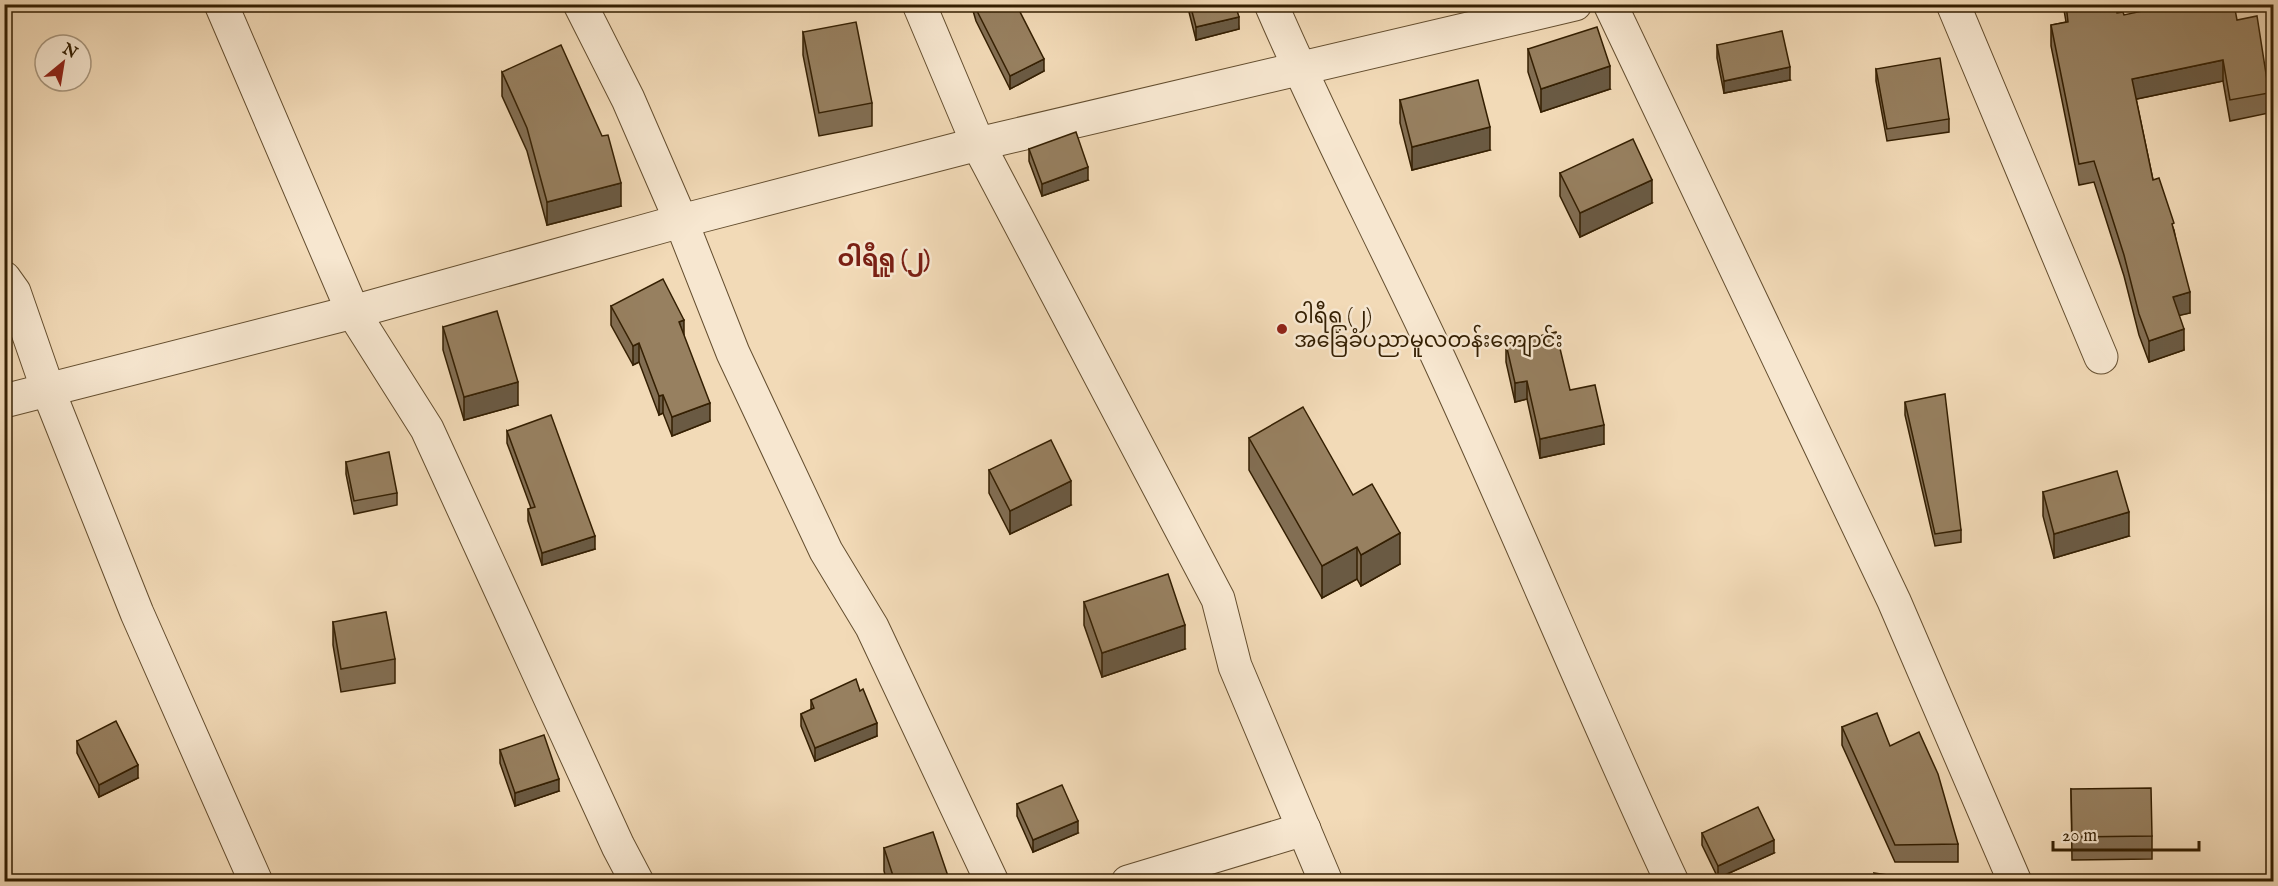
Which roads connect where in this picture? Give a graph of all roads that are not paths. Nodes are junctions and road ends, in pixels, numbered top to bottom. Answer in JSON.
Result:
{"nodes":[{"id":1,"x":221,"y":4,"type":"edge"},
{"id":2,"x":580,"y":4,"type":"edge"},
{"id":3,"x":919,"y":4,"type":"edge"},
{"id":4,"x":1271,"y":4,"type":"edge"},
{"id":5,"x":1575,"y":4,"type":"edge"},
{"id":6,"x":1610,"y":4,"type":"edge"},
{"id":7,"x":1953,"y":4,"type":"edge"},
{"id":8,"x":1299,"y":69,"type":"junction"},
{"id":9,"x":978,"y":144,"type":"junction"},
{"id":10,"x":681,"y":221,"type":"junction"},
{"id":11,"x":4,"y":278,"type":"edge"},
{"id":12,"x":353,"y":312,"type":"junction"},
{"id":13,"x":2102,"y":357,"type":"dead end"},
{"id":14,"x":48,"y":390,"type":"junction"},
{"id":15,"x":4,"y":401,"type":"edge"},
{"id":16,"x":1304,"y":829,"type":"junction"},
{"id":17,"x":256,"y":882,"type":"edge"},
{"id":18,"x":637,"y":882,"type":"edge"},
{"id":19,"x":992,"y":882,"type":"edge"},
{"id":20,"x":1128,"y":882,"type":"edge"},
{"id":21,"x":1326,"y":882,"type":"edge"},
{"id":22,"x":1672,"y":882,"type":"edge"},
{"id":23,"x":2015,"y":882,"type":"edge"}],
"edges":[{"from":1,"to":12,"type":"street"},
{"from":2,"to":10,"type":"street"},
{"from":3,"to":9,"type":"street"},
{"from":4,"to":8,"type":"street"},
{"from":5,"to":8,"type":"street"},
{"from":6,"to":23,"type":"street"},
{"from":7,"to":13,"type":"street"},
{"from":8,"to":9,"type":"street"},
{"from":8,"to":22,"type":"street"},
{"from":9,"to":10,"type":"street"},
{"from":9,"to":16,"type":"street"},
{"from":10,"to":12,"type":"street"},
{"from":10,"to":19,"type":"street"},
{"from":11,"to":14,"type":"street"},
{"from":12,"to":14,"type":"street"},
{"from":12,"to":18,"type":"street"},
{"from":14,"to":15,"type":"street"},
{"from":14,"to":17,"type":"street"},
{"from":16,"to":20,"type":"street"},
{"from":16,"to":21,"type":"street"}]}
